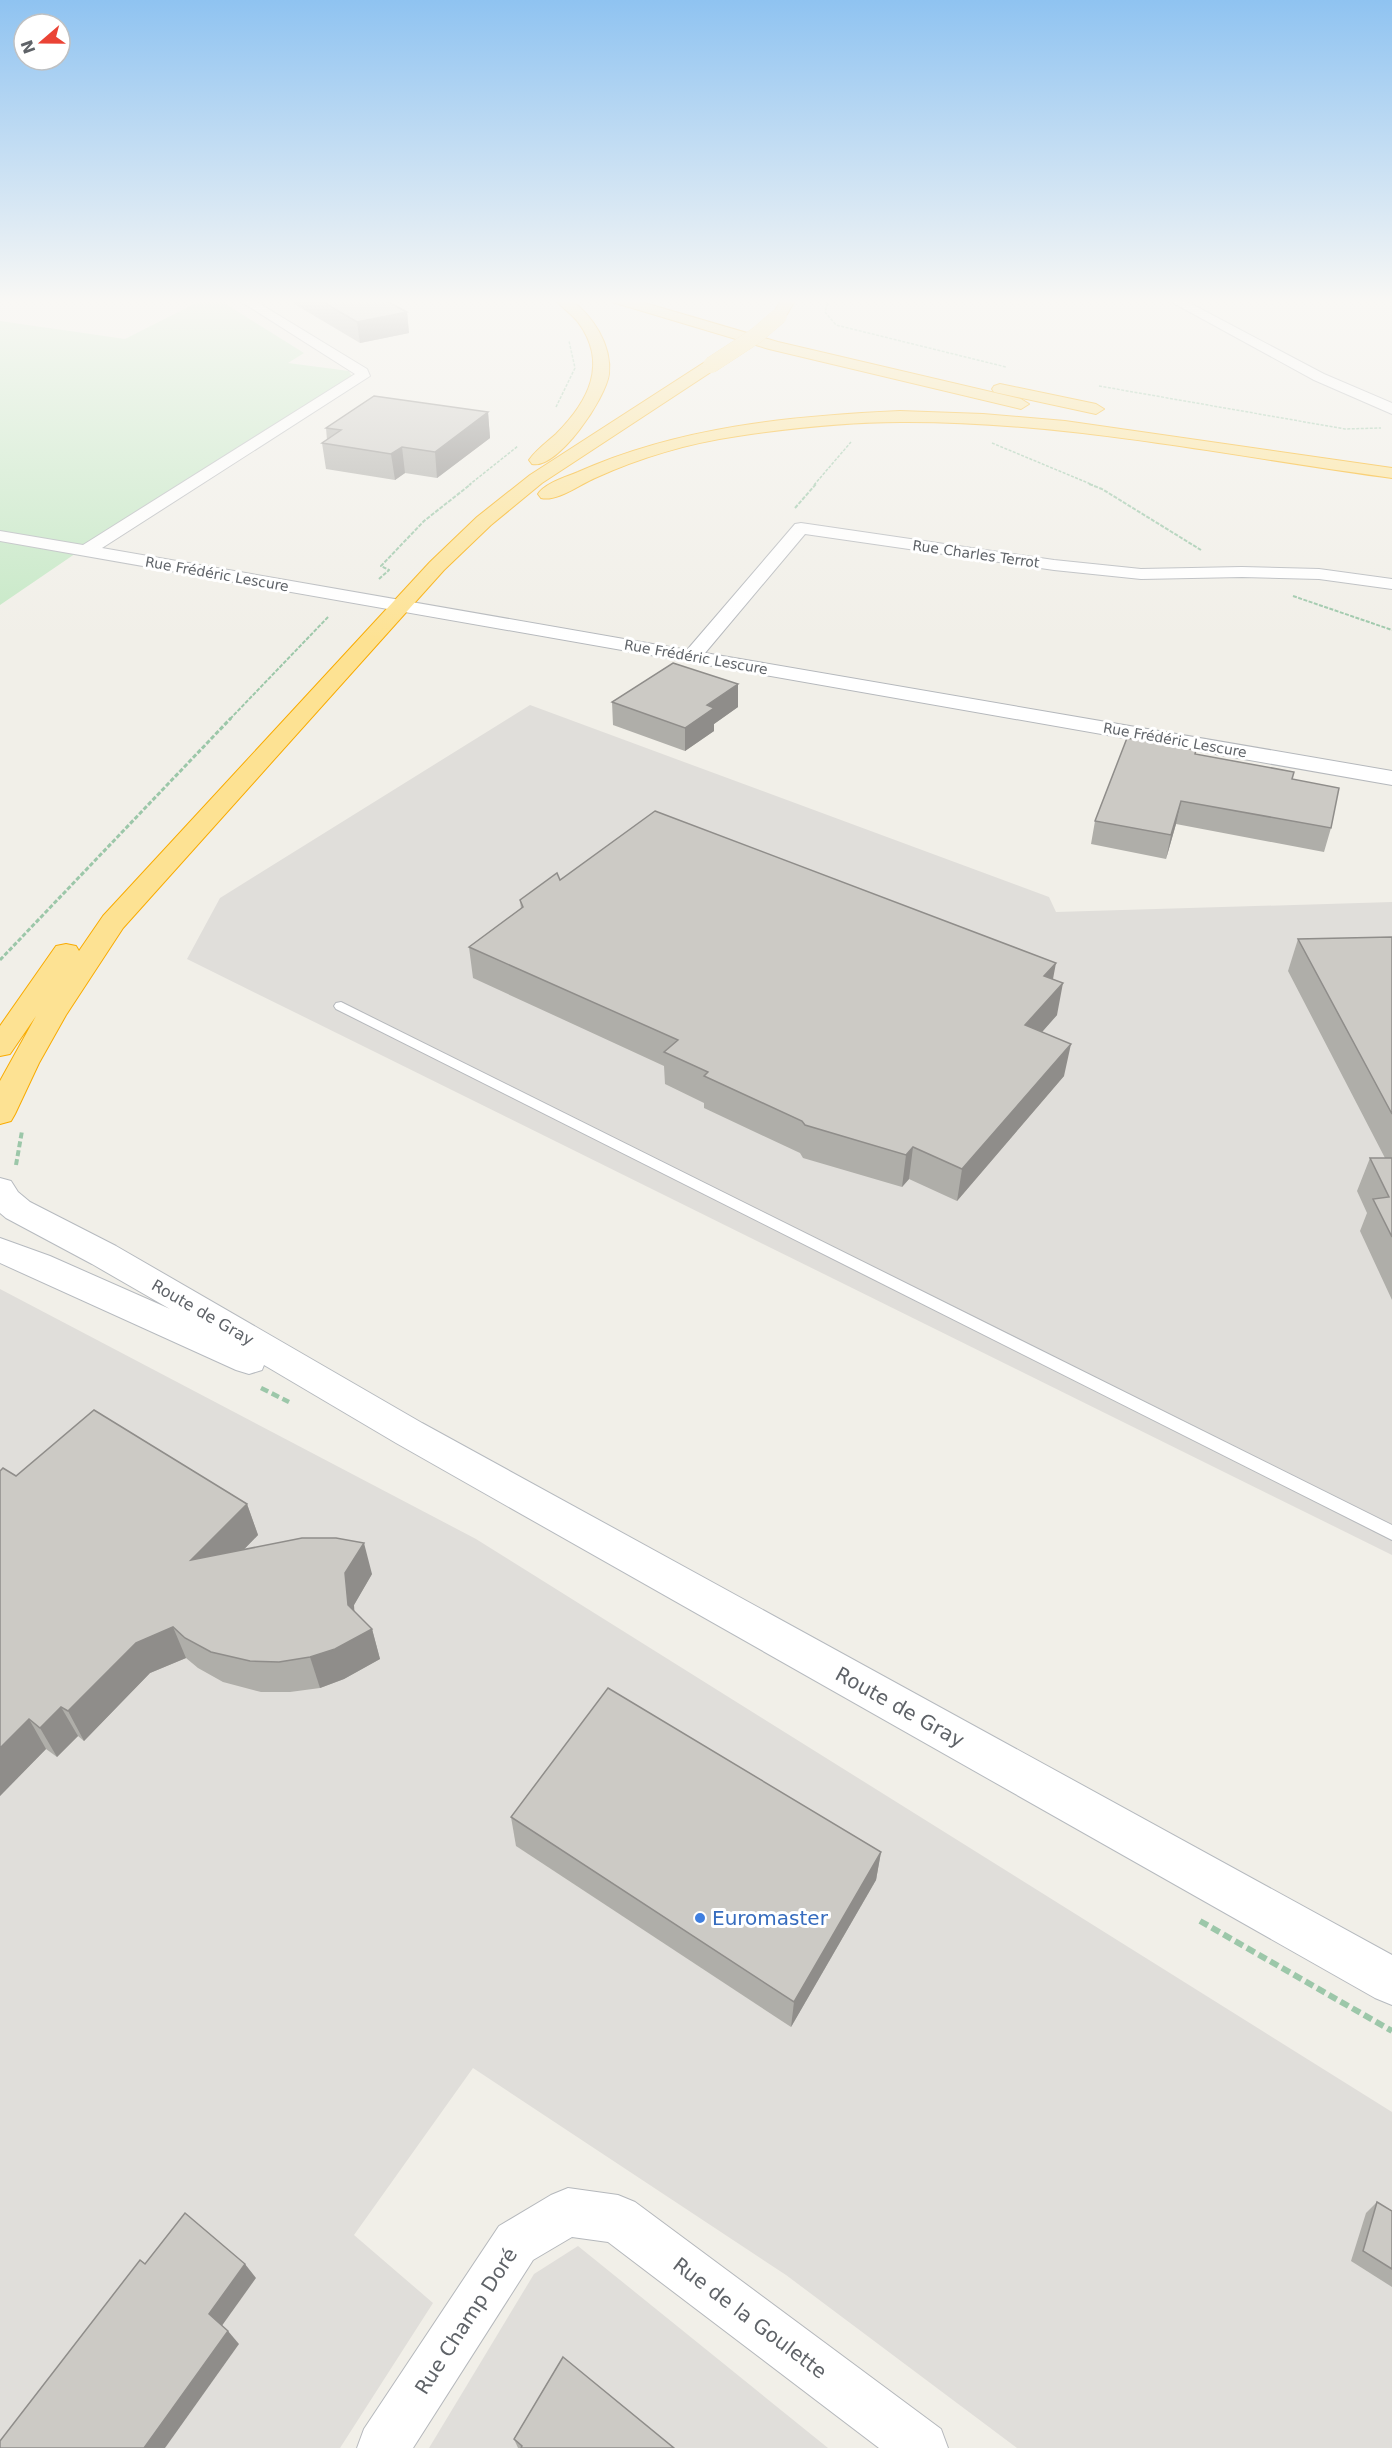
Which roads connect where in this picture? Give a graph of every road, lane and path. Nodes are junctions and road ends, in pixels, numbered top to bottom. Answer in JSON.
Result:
{"nodes":[{"id":1,"x":304,"y":413,"type":"edge"},
{"id":2,"x":583,"y":413,"type":"edge"},
{"id":3,"x":628,"y":413,"type":"edge"},
{"id":4,"x":634,"y":413,"type":"edge"},
{"id":5,"x":1070,"y":413,"type":"edge"},
{"id":6,"x":1256,"y":413,"type":"edge"},
{"id":7,"x":1383,"y":427,"type":"dead end"},
{"id":8,"x":1194,"y":428,"type":"dead end"},
{"id":9,"x":988,"y":442,"type":"dead end"},
{"id":10,"x":522,"y":443,"type":"dead end"},
{"id":11,"x":1392,"y":460,"type":"edge"},
{"id":12,"x":1392,"y":472,"type":"edge"},
{"id":13,"x":502,"y":494,"type":"junction"},
{"id":14,"x":0,"y":536,"type":"edge"},
{"id":15,"x":86,"y":551,"type":"junction"},
{"id":16,"x":428,"y":564,"type":"junction"},
{"id":17,"x":1242,"y":572,"type":"junction"},
{"id":18,"x":1392,"y":584,"type":"edge"},
{"id":19,"x":331,"y":594,"type":"junction"},
{"id":20,"x":390,"y":604,"type":"junction"},
{"id":21,"x":1392,"y":630,"type":"edge"},
{"id":22,"x":692,"y":656,"type":"junction"},
{"id":23,"x":1392,"y":778,"type":"edge"},
{"id":24,"x":0,"y":960,"type":"edge"},
{"id":25,"x":341,"y":1006,"type":"dead end"},
{"id":26,"x":0,"y":1047,"type":"edge"},
{"id":27,"x":0,"y":1114,"type":"edge"},
{"id":28,"x":0,"y":1189,"type":"edge"},
{"id":29,"x":0,"y":1250,"type":"edge"},
{"id":30,"x":409,"y":1433,"type":"junction"},
{"id":31,"x":1392,"y":1533,"type":"edge"},
{"id":32,"x":1392,"y":1981,"type":"edge"},
{"id":33,"x":568,"y":2212,"type":"joint"},
{"id":34,"x":383,"y":2448,"type":"edge"},
{"id":35,"x":922,"y":2448,"type":"edge"}],
"edges":[{"from":1,"to":15,"type":"street"},
{"from":2,"to":13,"type":"highway"},
{"from":3,"to":13,"type":"highway"},
{"from":4,"to":16,"type":"highway"},
{"from":5,"to":12,"type":"highway"},
{"from":6,"to":7,"type":"path"},
{"from":8,"to":11,"type":"highway"},
{"from":9,"to":17,"type":"path"},
{"from":10,"to":19,"type":"path"},
{"from":12,"to":16,"type":"highway"},
{"from":13,"to":16,"type":"highway"},
{"from":14,"to":15,"type":"street","name":"Rue Frédéric Lescure"},
{"from":15,"to":19,"type":"street","name":"Rue Frédéric Lescure"},
{"from":16,"to":20,"type":"highway"},
{"from":17,"to":18,"type":"street","name":"Rue Charles Terrot"},
{"from":17,"to":21,"type":"path"},
{"from":17,"to":22,"type":"street","name":"Rue Charles Terrot"},
{"from":19,"to":20,"type":"street","name":"Rue Frédéric Lescure"},
{"from":19,"to":24,"type":"path"},
{"from":20,"to":22,"type":"street","name":"Rue Frédéric Lescure"},
{"from":20,"to":26,"type":"highway"},
{"from":20,"to":27,"type":"highway"},
{"from":22,"to":23,"type":"street","name":"Rue Frédéric Lescure"},
{"from":25,"to":31,"type":"lane"},
{"from":28,"to":30,"type":"main road","name":"Route de Gray"},
{"from":29,"to":30,"type":"main road","name":"Route de Gray"},
{"from":30,"to":32,"type":"main road","name":"Route de Gray"},
{"from":33,"to":34,"type":"street","name":"Rue Champ Doré"},
{"from":33,"to":35,"type":"street","name":"Rue de la Goulette"}]}
